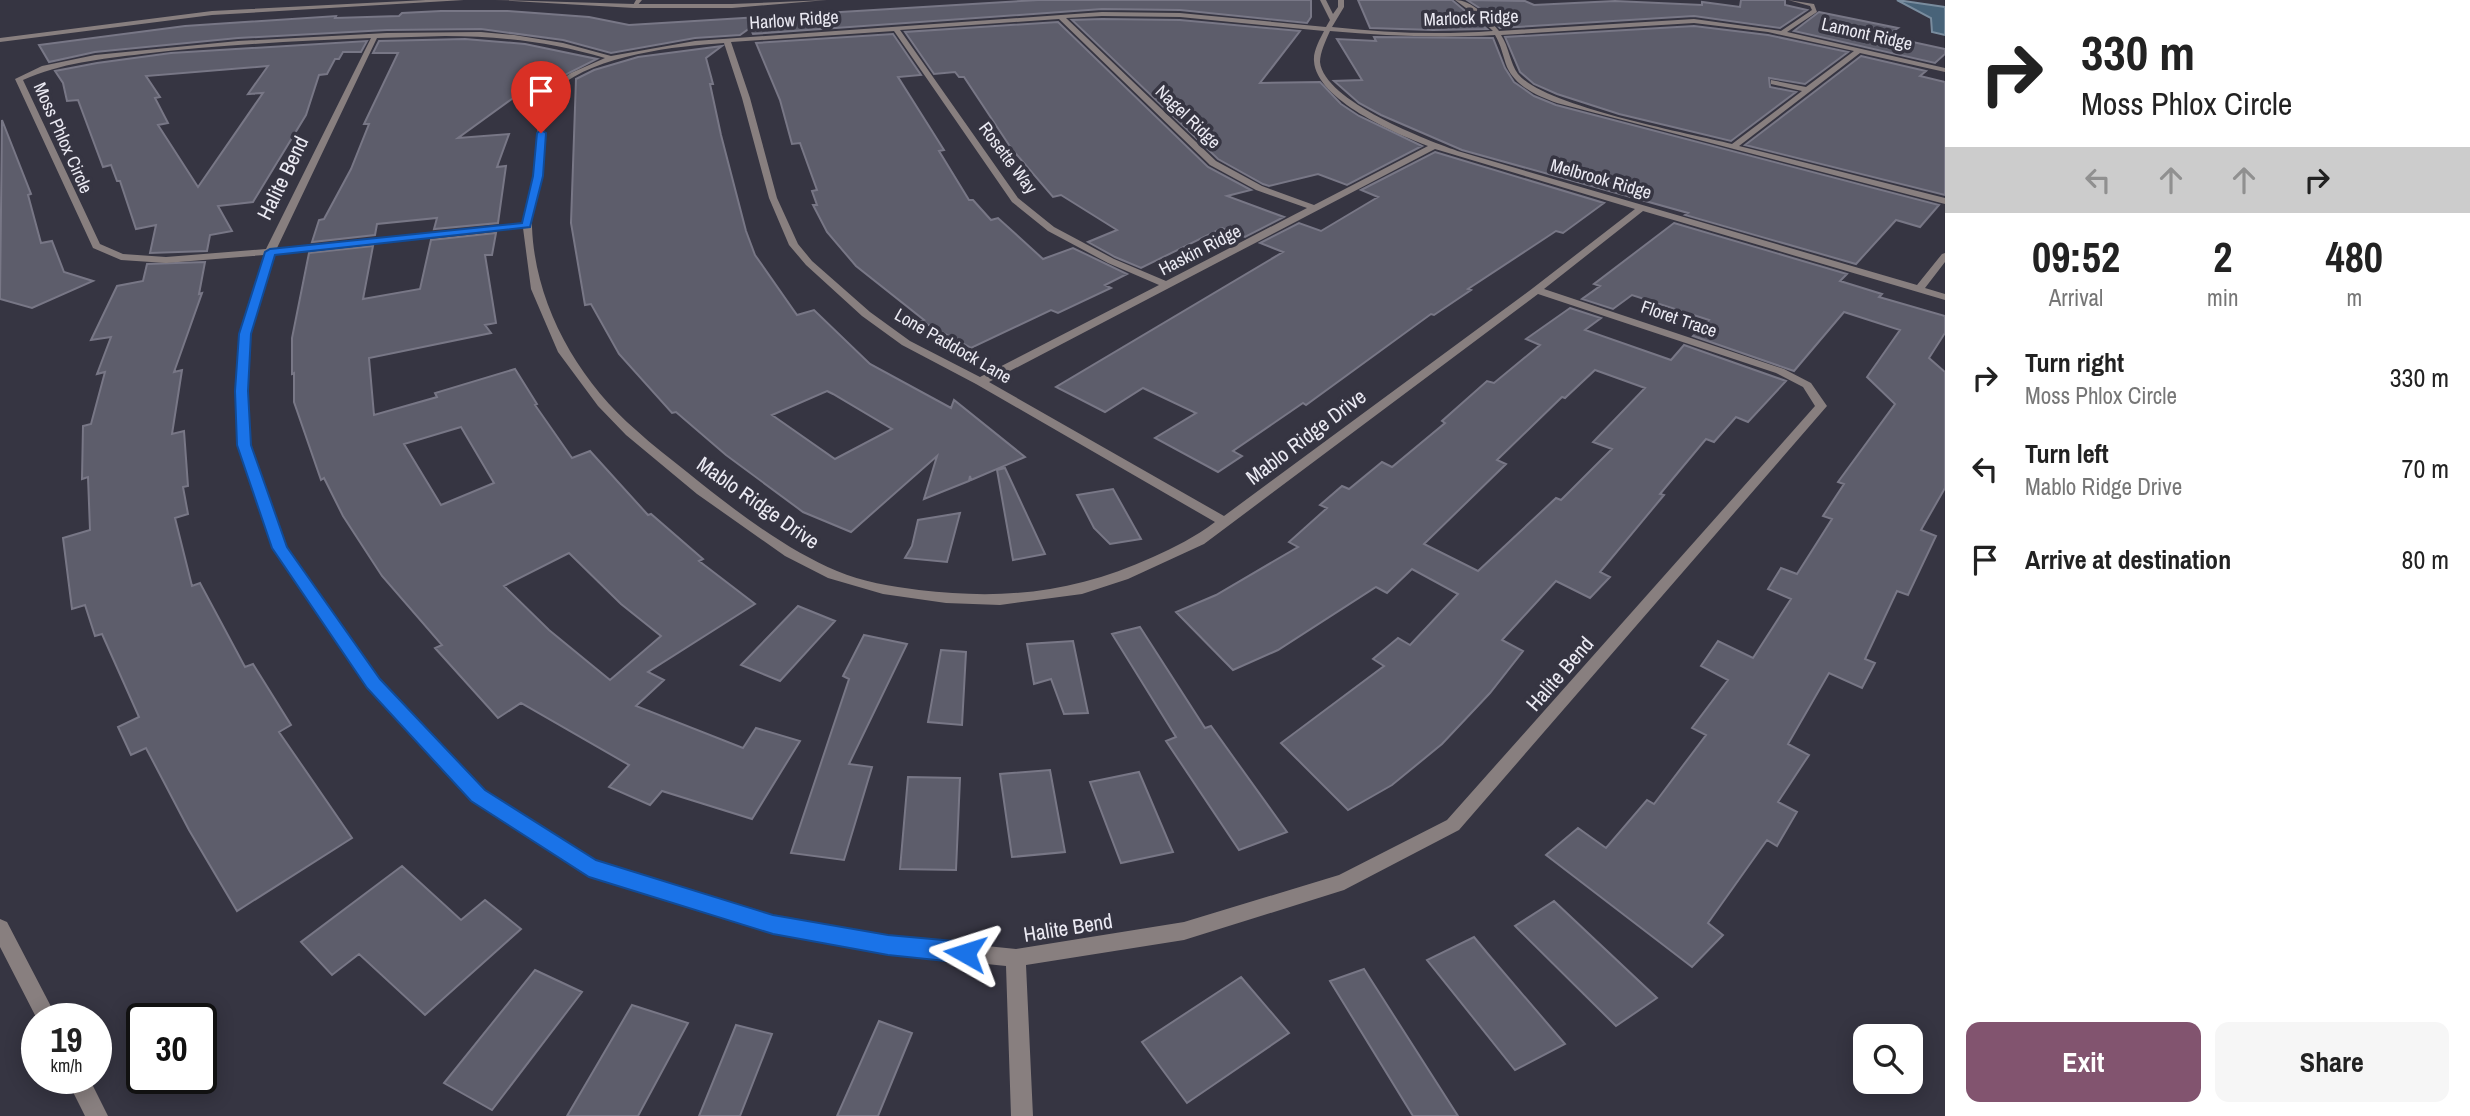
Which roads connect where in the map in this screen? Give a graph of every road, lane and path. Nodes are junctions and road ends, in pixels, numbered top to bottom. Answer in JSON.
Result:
{"nodes":[{"id":1,"x":461,"y":0,"type":"edge"},
{"id":2,"x":498,"y":0,"type":"edge"},
{"id":3,"x":824,"y":0,"type":"edge"},
{"id":4,"x":1323,"y":0,"type":"edge"},
{"id":5,"x":1341,"y":0,"type":"edge"},
{"id":6,"x":1458,"y":0,"type":"edge"},
{"id":7,"x":1791,"y":0,"type":"edge"},
{"id":8,"x":637,"y":3,"type":"edge"},
{"id":9,"x":1206,"y":9,"type":"dead end"},
{"id":10,"x":1060,"y":16,"type":"junction"},
{"id":11,"x":1203,"y":17,"type":"junction"},
{"id":12,"x":1333,"y":20,"type":"junction"},
{"id":13,"x":896,"y":29,"type":"junction"},
{"id":14,"x":1329,"y":30,"type":"junction"},
{"id":15,"x":1782,"y":33,"type":"junction"},
{"id":16,"x":1499,"y":34,"type":"junction"},
{"id":17,"x":375,"y":36,"type":"junction"},
{"id":18,"x":0,"y":40,"type":"edge"},
{"id":19,"x":727,"y":41,"type":"junction"},
{"id":20,"x":1860,"y":50,"type":"junction"},
{"id":21,"x":611,"y":58,"type":"junction"},
{"id":22,"x":1945,"y":70,"type":"edge"},
{"id":23,"x":1773,"y":82,"type":"dead end"},
{"id":24,"x":1808,"y":90,"type":"junction"},
{"id":25,"x":1434,"y":146,"type":"junction"},
{"id":26,"x":1733,"y":147,"type":"junction"},
{"id":27,"x":1945,"y":201,"type":"edge"},
{"id":28,"x":1314,"y":208,"type":"junction"},
{"id":29,"x":1642,"y":208,"type":"junction"},
{"id":30,"x":527,"y":225,"type":"junction"},
{"id":31,"x":270,"y":252,"type":"junction"},
{"id":32,"x":1945,"y":256,"type":"edge"},
{"id":33,"x":1167,"y":285,"type":"junction"},
{"id":34,"x":1919,"y":289,"type":"junction"},
{"id":35,"x":1537,"y":290,"type":"junction"},
{"id":36,"x":1945,"y":297,"type":"edge"},
{"id":37,"x":980,"y":382,"type":"junction"},
{"id":38,"x":1807,"y":385,"type":"joint"},
{"id":39,"x":1225,"y":522,"type":"junction"},
{"id":40,"x":0,"y":928,"type":"edge"},
{"id":41,"x":1016,"y":958,"type":"junction"},
{"id":42,"x":39,"y":1003,"type":"edge"},
{"id":43,"x":85,"y":1094,"type":"edge"},
{"id":44,"x":97,"y":1116,"type":"edge"},
{"id":45,"x":1022,"y":1116,"type":"edge"}],
"edges":[{"from":1,"to":18,"type":"street"},
{"from":2,"to":8,"type":"street"},
{"from":3,"to":8,"type":"street"},
{"from":4,"to":12,"type":"street"},
{"from":5,"to":12,"type":"street","name":"Melbrook Ridge"},
{"from":6,"to":16,"type":"street"},
{"from":7,"to":15,"type":"street"},
{"from":9,"to":11,"type":"street"},
{"from":10,"to":11,"type":"street"},
{"from":10,"to":13,"type":"street","name":"Harlow Ridge"},
{"from":10,"to":28,"type":"street","name":"Nagel Ridge"},
{"from":11,"to":14,"type":"street"},
{"from":12,"to":14,"type":"street","name":"Melbrook Ridge"},
{"from":13,"to":19,"type":"street","name":"Harlow Ridge"},
{"from":13,"to":33,"type":"street","name":"Rosette Way"},
{"from":14,"to":16,"type":"street","name":"Marlock Ridge"},
{"from":14,"to":25,"type":"street","name":"Melbrook Ridge"},
{"from":15,"to":16,"type":"street","name":"Marlock Ridge"},
{"from":15,"to":20,"type":"street","name":"Lamont Ridge"},
{"from":16,"to":26,"type":"street"},
{"from":17,"to":21,"type":"street","name":"Moss Phlox Circle"},
{"from":17,"to":31,"type":"street","name":"Halite Bend"},
{"from":17,"to":31,"type":"street","name":"Moss Phlox Circle"},
{"from":19,"to":21,"type":"street","name":"Harlow Ridge"},
{"from":19,"to":37,"type":"street","name":"Lone Paddock Lane"},
{"from":20,"to":22,"type":"street","name":"Lamont Ridge"},
{"from":20,"to":24,"type":"street"},
{"from":21,"to":30,"type":"street","name":"Mablo Ridge Drive"},
{"from":23,"to":24,"type":"street"},
{"from":24,"to":26,"type":"street"},
{"from":25,"to":28,"type":"street","name":"Haskin Ridge"},
{"from":25,"to":29,"type":"street","name":"Melbrook Ridge"},
{"from":26,"to":27,"type":"street"},
{"from":28,"to":33,"type":"street","name":"Haskin Ridge"},
{"from":29,"to":34,"type":"street","name":"Melbrook Ridge"},
{"from":29,"to":35,"type":"street","name":"Mablo Ridge Drive"},
{"from":30,"to":31,"type":"street","name":"Moss Phlox Circle"},
{"from":30,"to":39,"type":"street","name":"Mablo Ridge Drive"},
{"from":31,"to":41,"type":"street","name":"Halite Bend"},
{"from":32,"to":34,"type":"street"},
{"from":33,"to":37,"type":"street","name":"Haskin Ridge"},
{"from":34,"to":36,"type":"street","name":"Melbrook Ridge"},
{"from":35,"to":38,"type":"street","name":"Floret Trace"},
{"from":35,"to":39,"type":"street","name":"Mablo Ridge Drive"},
{"from":37,"to":39,"type":"street","name":"Lone Paddock Lane"},
{"from":38,"to":41,"type":"street","name":"Halite Bend"},
{"from":40,"to":42,"type":"street"},
{"from":41,"to":45,"type":"street"},
{"from":43,"to":44,"type":"street"}]}
